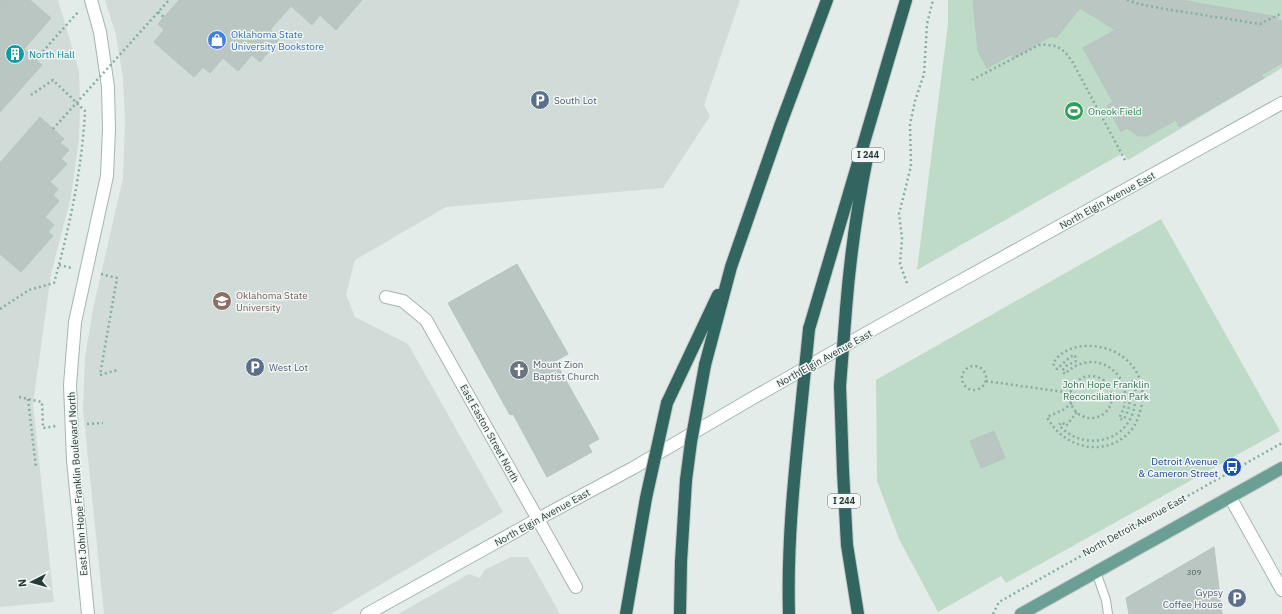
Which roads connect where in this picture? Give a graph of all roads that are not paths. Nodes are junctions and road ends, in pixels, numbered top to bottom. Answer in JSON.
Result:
{"nodes":[{"id":1,"x":827,"y":0,"type":"edge"},
{"id":2,"x":906,"y":2,"type":"edge"},
{"id":3,"x":87,"y":3,"type":"edge"},
{"id":4,"x":1282,"y":103,"type":"edge"},
{"id":5,"x":731,"y":267,"type":"junction"},
{"id":6,"x":386,"y":296,"type":"dead end"},
{"id":7,"x":1282,"y":468,"type":"edge"},
{"id":8,"x":1230,"y":497,"type":"junction"},
{"id":9,"x":538,"y":519,"type":"junction"},
{"id":10,"x":1096,"y":572,"type":"junction"},
{"id":11,"x":576,"y":587,"type":"dead end"},
{"id":12,"x":1282,"y":590,"type":"edge"},
{"id":13,"x":88,"y":614,"type":"edge"},
{"id":14,"x":367,"y":614,"type":"edge"},
{"id":15,"x":626,"y":614,"type":"edge"},
{"id":16,"x":680,"y":614,"type":"edge"},
{"id":17,"x":789,"y":614,"type":"edge"},
{"id":18,"x":858,"y":614,"type":"edge"},
{"id":19,"x":1021,"y":614,"type":"edge"},
{"id":20,"x":1108,"y":614,"type":"edge"}],
"edges":[{"from":1,"to":5,"type":"highway"},
{"from":2,"to":17,"type":"highway","bridge":true},
{"from":2,"to":18,"type":"highway","number":"I 244","bridge":true},
{"from":3,"to":13,"type":"street","name":"East John Hope Franklin Boulevard North"},
{"from":4,"to":9,"type":"street","name":"North Elgin Avenue East"},
{"from":5,"to":15,"type":"highway","bridge":true},
{"from":5,"to":16,"type":"highway","bridge":true},
{"from":6,"to":9,"type":"street","name":"East Easton Street North"},
{"from":7,"to":8,"type":"main road"},
{"from":8,"to":10,"type":"main road"},
{"from":8,"to":12,"type":"street"},
{"from":9,"to":11,"type":"street","name":"East Easton Street North"},
{"from":9,"to":14,"type":"street","name":"North Elgin Avenue East"},
{"from":10,"to":19,"type":"main road"},
{"from":10,"to":20,"type":"lane"}]}
